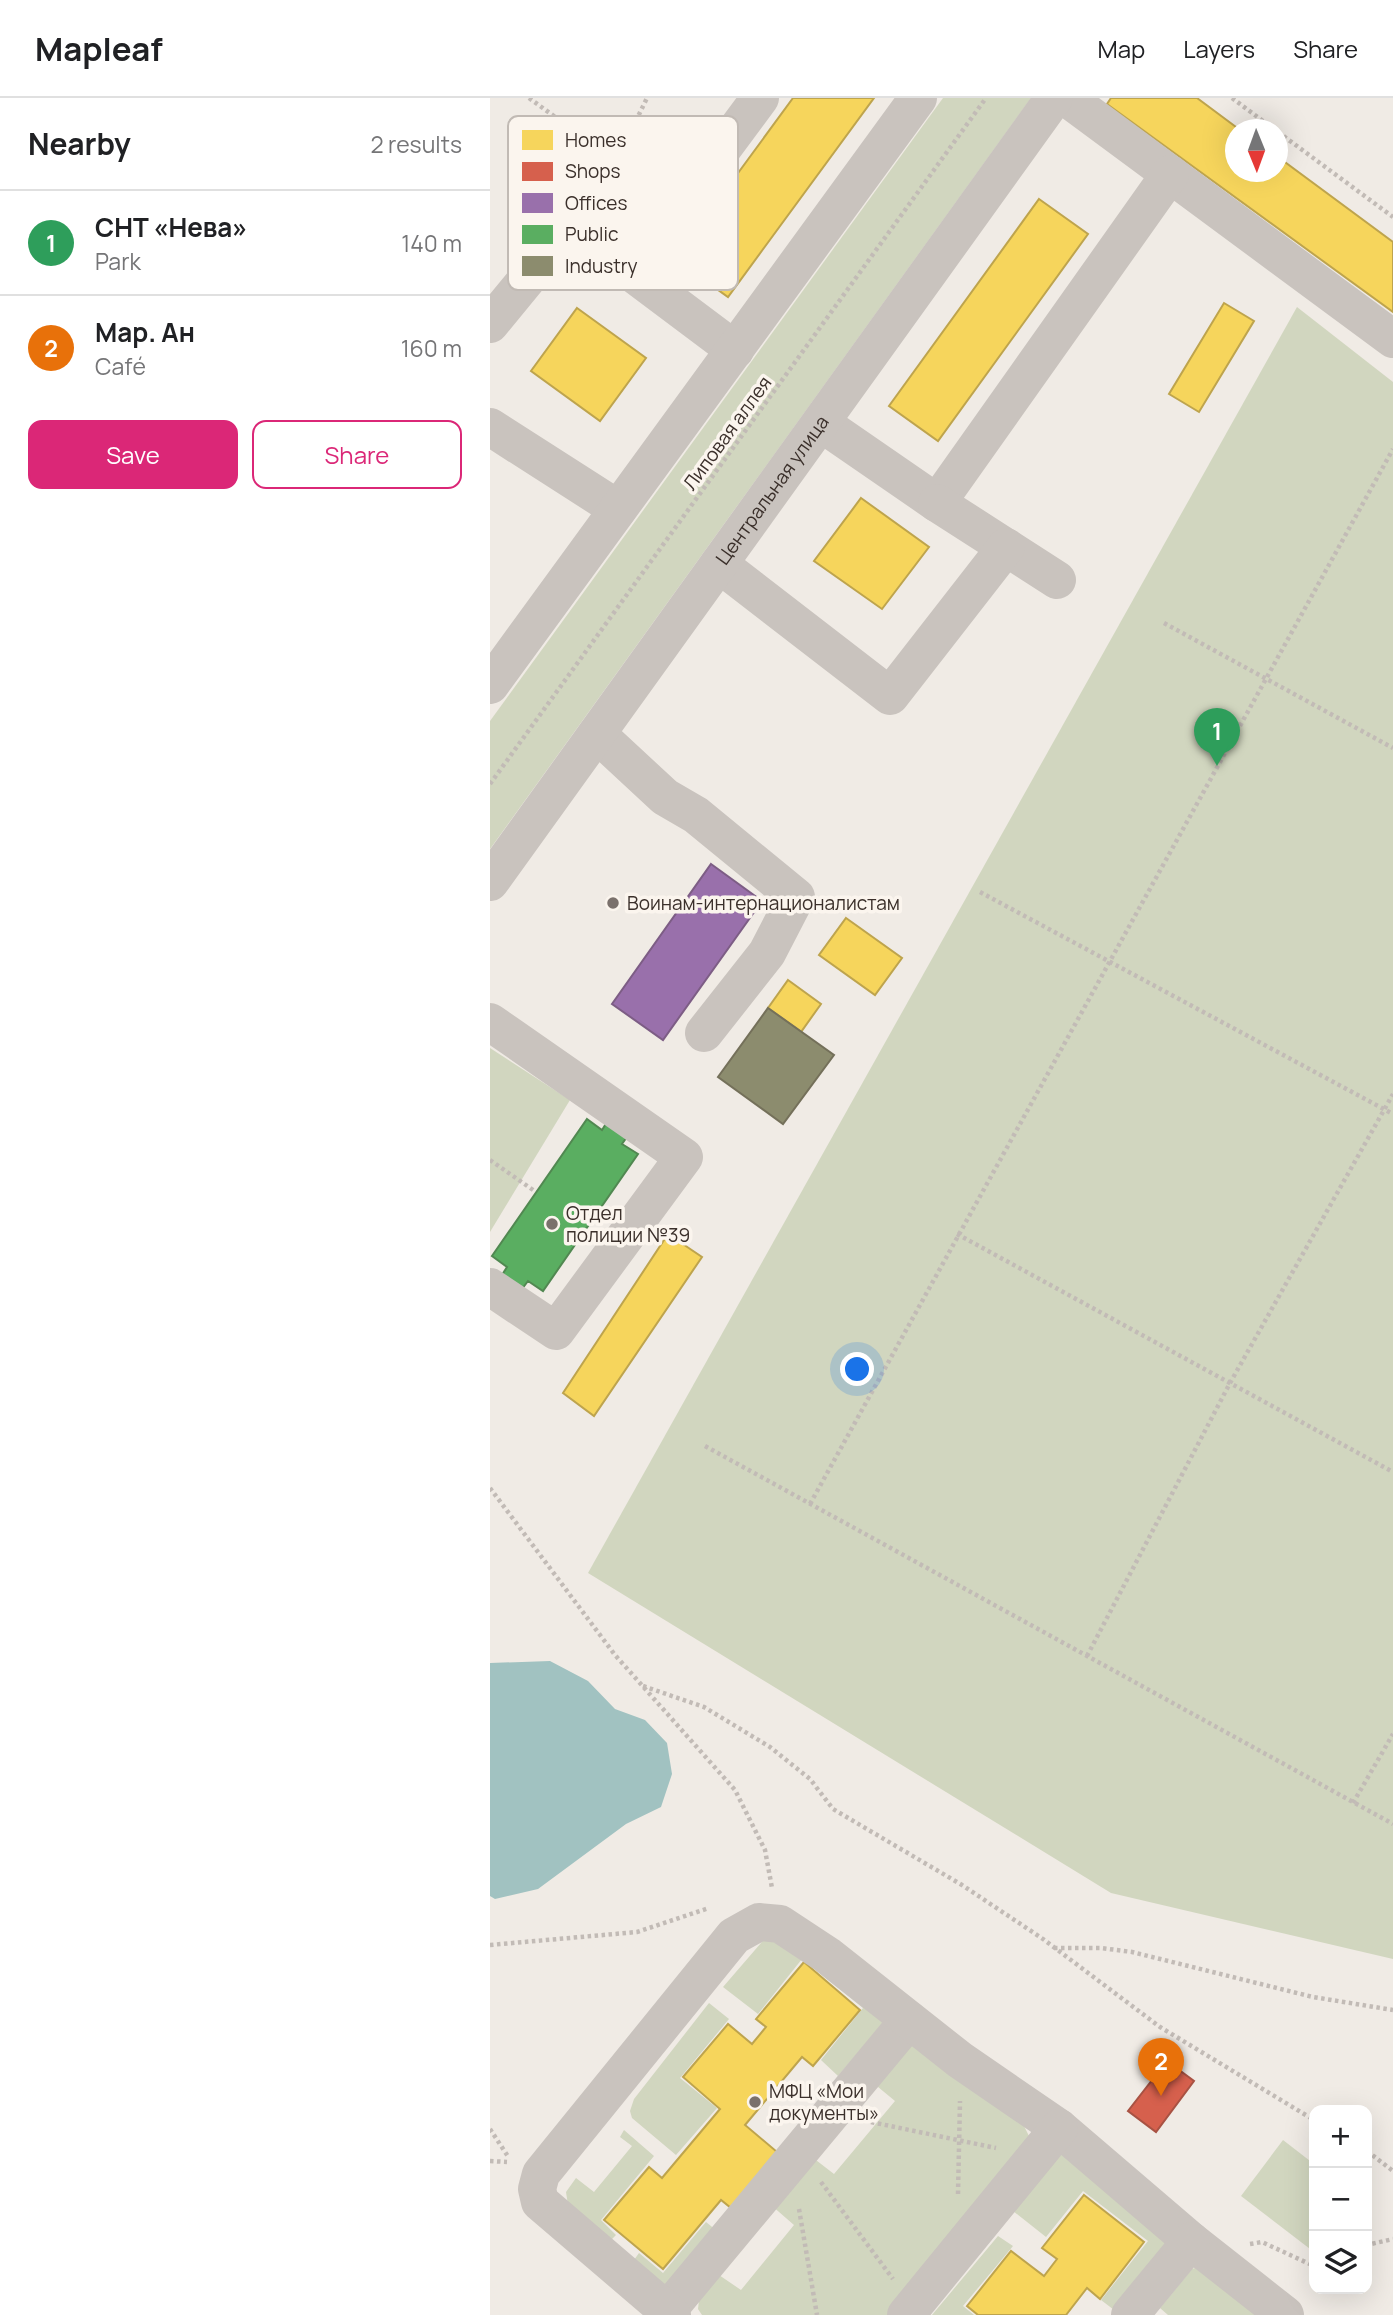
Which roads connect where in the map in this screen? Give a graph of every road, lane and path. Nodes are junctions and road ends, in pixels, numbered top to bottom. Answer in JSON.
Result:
{"nodes":[{"id":1,"x":529,"y":98,"type":"edge"},
{"id":2,"x":647,"y":98,"type":"edge"},
{"id":3,"x":760,"y":98,"type":"edge"},
{"id":4,"x":918,"y":98,"type":"edge"},
{"id":5,"x":986,"y":98,"type":"edge"},
{"id":6,"x":1054,"y":98,"type":"edge"},
{"id":7,"x":1067,"y":98,"type":"edge"},
{"id":8,"x":1232,"y":98,"type":"edge"},
{"id":9,"x":554,"y":116,"type":"edge"},
{"id":10,"x":638,"y":116,"type":"edge"},
{"id":11,"x":1260,"y":119,"type":"edge"},
{"id":12,"x":738,"y":128,"type":"edge"},
{"id":13,"x":1288,"y":140,"type":"edge"},
{"id":14,"x":1170,"y":174,"type":"junction"},
{"id":15,"x":1393,"y":217,"type":"edge"},
{"id":16,"x":518,"y":290,"type":"edge"},
{"id":17,"x":655,"y":290,"type":"edge"},
{"id":18,"x":490,"y":324,"type":"edge"},
{"id":19,"x":1393,"y":339,"type":"edge"},
{"id":20,"x":735,"y":350,"type":"junction"},
{"id":21,"x":821,"y":423,"type":"junction"},
{"id":22,"x":490,"y":426,"type":"edge"},
{"id":23,"x":1393,"y":449,"type":"edge"},
{"id":24,"x":937,"y":503,"type":"junction"},
{"id":25,"x":618,"y":509,"type":"junction"},
{"id":26,"x":1006,"y":547,"type":"junction"},
{"id":27,"x":719,"y":564,"type":"junction"},
{"id":28,"x":1057,"y":580,"type":"dead end"},
{"id":29,"x":1164,"y":623,"type":"dead end"},
{"id":30,"x":1265,"y":678,"type":"junction"},
{"id":31,"x":490,"y":685,"type":"edge"},
{"id":32,"x":597,"y":734,"type":"junction"},
{"id":33,"x":1393,"y":748,"type":"edge"},
{"id":34,"x":490,"y":784,"type":"edge"},
{"id":35,"x":490,"y":882,"type":"edge"},
{"id":36,"x":980,"y":892,"type":"dead end"},
{"id":37,"x":1111,"y":962,"type":"junction"},
{"id":38,"x":490,"y":1022,"type":"edge"},
{"id":39,"x":704,"y":1033,"type":"dead end"},
{"id":40,"x":1393,"y":1094,"type":"edge"},
{"id":41,"x":1384,"y":1110,"type":"junction"},
{"id":42,"x":1393,"y":1114,"type":"edge"},
{"id":43,"x":490,"y":1160,"type":"edge"},
{"id":44,"x":536,"y":1192,"type":"dead end"},
{"id":45,"x":957,"y":1234,"type":"junction"},
{"id":46,"x":490,"y":1287,"type":"edge"},
{"id":47,"x":1230,"y":1383,"type":"junction"},
{"id":48,"x":705,"y":1446,"type":"dead end"},
{"id":49,"x":1393,"y":1472,"type":"edge"},
{"id":50,"x":490,"y":1488,"type":"edge"},
{"id":51,"x":810,"y":1504,"type":"junction"},
{"id":52,"x":1087,"y":1656,"type":"junction"},
{"id":53,"x":643,"y":1686,"type":"junction"},
{"id":54,"x":1393,"y":1734,"type":"edge"},
{"id":55,"x":1353,"y":1802,"type":"junction"},
{"id":56,"x":1393,"y":1824,"type":"edge"},
{"id":57,"x":715,"y":1906,"type":"dead end"},
{"id":58,"x":780,"y":1924,"type":"junction"},
{"id":59,"x":490,"y":1945,"type":"edge"},
{"id":60,"x":1054,"y":1948,"type":"junction"},
{"id":61,"x":1393,"y":2010,"type":"edge"},
{"id":62,"x":909,"y":2020,"type":"junction"},
{"id":63,"x":960,"y":2060,"type":"junction"},
{"id":64,"x":831,"y":2114,"type":"junction"},
{"id":65,"x":1309,"y":2117,"type":"edge"},
{"id":66,"x":1059,"y":2128,"type":"junction"},
{"id":67,"x":490,"y":2129,"type":"edge"},
{"id":68,"x":959,"y":2140,"type":"junction"},
{"id":69,"x":1372,"y":2155,"type":"edge"},
{"id":70,"x":1034,"y":2156,"type":"junction"},
{"id":71,"x":796,"y":2158,"type":"junction"},
{"id":72,"x":512,"y":2162,"type":"dead end"},
{"id":73,"x":1393,"y":2171,"type":"edge"},
{"id":74,"x":1393,"y":2239,"type":"edge"},
{"id":75,"x":1191,"y":2241,"type":"junction"},
{"id":76,"x":1372,"y":2244,"type":"edge"},
{"id":77,"x":958,"y":2251,"type":"junction"},
{"id":78,"x":910,"y":2311,"type":"edge"},
{"id":79,"x":669,"y":2313,"type":"edge"},
{"id":80,"x":817,"y":2315,"type":"edge"},
{"id":81,"x":1130,"y":2315,"type":"edge"},
{"id":82,"x":1285,"y":2315,"type":"edge"}],
"edges":[{"from":1,"to":9,"type":"path"},
{"from":2,"to":10,"type":"path"},
{"from":3,"to":12,"type":"street"},
{"from":4,"to":20,"type":"street"},
{"from":5,"to":34,"type":"path","name":"Липовая аллея"},
{"from":6,"to":21,"type":"street","name":"Центральная улица"},
{"from":7,"to":14,"type":"street"},
{"from":8,"to":11,"type":"path"},
{"from":13,"to":15,"type":"path"},
{"from":14,"to":19,"type":"street"},
{"from":14,"to":24,"type":"street"},
{"from":16,"to":18,"type":"street"},
{"from":17,"to":20,"type":"street"},
{"from":20,"to":25,"type":"street"},
{"from":21,"to":24,"type":"street"},
{"from":21,"to":27,"type":"street","name":"Центральная улица"},
{"from":22,"to":25,"type":"street"},
{"from":23,"to":30,"type":"path"},
{"from":24,"to":26,"type":"street"},
{"from":25,"to":31,"type":"street"},
{"from":26,"to":27,"type":"street"},
{"from":26,"to":28,"type":"street"},
{"from":27,"to":32,"type":"street","name":"Центральная улица"},
{"from":29,"to":30,"type":"path"},
{"from":30,"to":33,"type":"path"},
{"from":30,"to":37,"type":"path"},
{"from":32,"to":35,"type":"street","name":"Центральная улица"},
{"from":32,"to":39,"type":"street"},
{"from":36,"to":37,"type":"path"},
{"from":37,"to":41,"type":"path"},
{"from":37,"to":45,"type":"path"},
{"from":38,"to":46,"type":"street"},
{"from":40,"to":41,"type":"path"},
{"from":41,"to":42,"type":"path"},
{"from":41,"to":47,"type":"path"},
{"from":43,"to":44,"type":"path"},
{"from":45,"to":47,"type":"path"},
{"from":45,"to":51,"type":"path"},
{"from":47,"to":49,"type":"path"},
{"from":47,"to":52,"type":"path"},
{"from":48,"to":51,"type":"path"},
{"from":50,"to":53,"type":"path"},
{"from":51,"to":52,"type":"path"},
{"from":52,"to":55,"type":"path"},
{"from":53,"to":58,"type":"path"},
{"from":53,"to":60,"type":"path"},
{"from":54,"to":55,"type":"path"},
{"from":55,"to":56,"type":"path"},
{"from":57,"to":59,"type":"path"},
{"from":58,"to":62,"type":"street"},
{"from":58,"to":79,"type":"street"},
{"from":60,"to":61,"type":"path"},
{"from":60,"to":65,"type":"path"},
{"from":62,"to":63,"type":"street"},
{"from":62,"to":64,"type":"street"},
{"from":63,"to":66,"type":"street"},
{"from":63,"to":68,"type":"path"},
{"from":64,"to":68,"type":"path"},
{"from":64,"to":71,"type":"street"},
{"from":66,"to":70,"type":"street"},
{"from":66,"to":75,"type":"street"},
{"from":67,"to":72,"type":"path"},
{"from":68,"to":70,"type":"path"},
{"from":68,"to":77,"type":"path"},
{"from":69,"to":73,"type":"path"},
{"from":70,"to":77,"type":"street"},
{"from":71,"to":78,"type":"path"},
{"from":71,"to":79,"type":"street"},
{"from":71,"to":80,"type":"path"},
{"from":74,"to":76,"type":"path"},
{"from":75,"to":81,"type":"street"},
{"from":75,"to":82,"type":"street"},
{"from":77,"to":78,"type":"street"}]}
